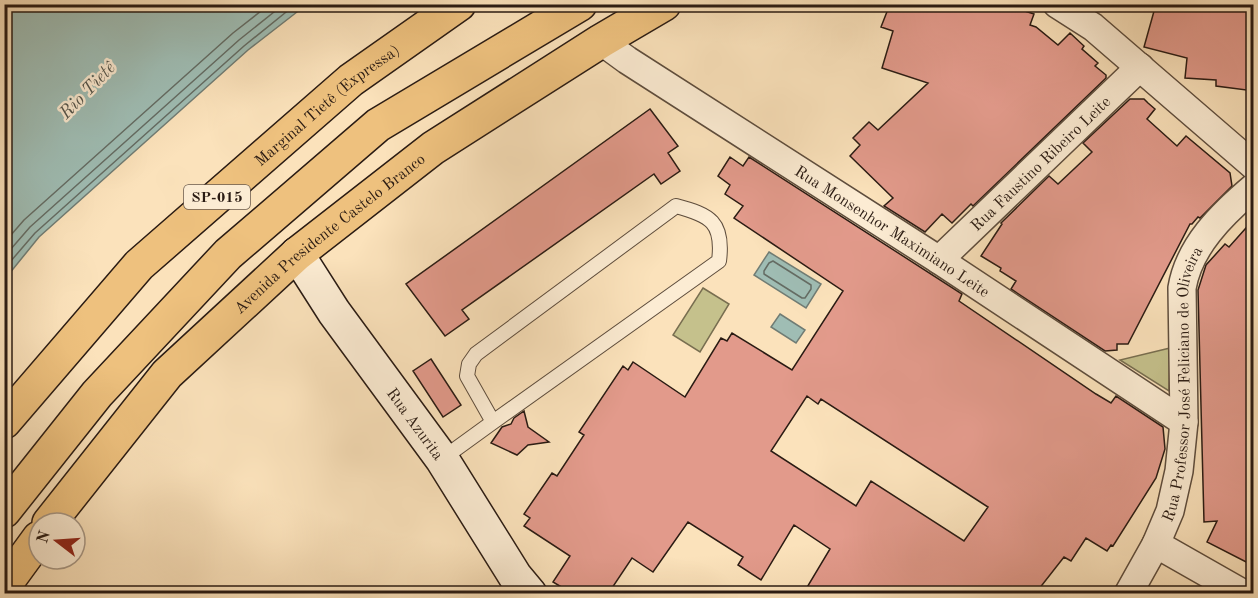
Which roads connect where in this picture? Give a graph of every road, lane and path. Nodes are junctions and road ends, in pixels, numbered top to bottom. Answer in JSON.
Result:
{"nodes":[{"id":1,"x":459,"y":4,"type":"edge"},
{"id":2,"x":580,"y":4,"type":"edge"},
{"id":3,"x":664,"y":4,"type":"edge"},
{"id":4,"x":1057,"y":4,"type":"edge"},
{"id":5,"x":601,"y":41,"type":"junction"},
{"id":6,"x":1140,"y":67,"type":"junction"},
{"id":7,"x":1254,"y":166,"type":"edge"},
{"id":8,"x":1254,"y":187,"type":"edge"},
{"id":9,"x":297,"y":254,"type":"junction"},
{"id":10,"x":939,"y":260,"type":"junction"},
{"id":11,"x":4,"y":422,"type":"edge"},
{"id":12,"x":493,"y":422,"type":"junction"},
{"id":13,"x":1184,"y":422,"type":"junction"},
{"id":14,"x":442,"y":459,"type":"junction"},
{"id":15,"x":4,"y":511,"type":"edge"},
{"id":16,"x":59,"y":511,"type":"edge"},
{"id":17,"x":1156,"y":543,"type":"junction"},
{"id":18,"x":27,"y":554,"type":"edge"},
{"id":19,"x":4,"y":586,"type":"edge"},
{"id":20,"x":530,"y":594,"type":"edge"},
{"id":21,"x":1128,"y":594,"type":"edge"},
{"id":22,"x":1244,"y":594,"type":"edge"}],
"edges":[{"from":1,"to":11,"type":"highway","name":"Marginal Tietê (Expressa)","number":"SP-015"},
{"from":2,"to":15,"type":"highway"},
{"from":3,"to":5,"type":"highway","name":"Avenida Presidente Castelo Branco"},
{"from":4,"to":6,"type":"street"},
{"from":5,"to":9,"type":"highway","name":"Avenida Presidente Castelo Branco"},
{"from":5,"to":10,"type":"street","name":"Rua Monsenhor Maximiano Leite"},
{"from":6,"to":7,"type":"street"},
{"from":6,"to":10,"type":"street","name":"Rua Faustino Ribeiro Leite"},
{"from":8,"to":13,"type":"street","name":"Rua Professor José Feliciano de Oliveira"},
{"from":9,"to":14,"type":"street","name":"Rua Azurita"},
{"from":9,"to":16,"type":"highway","name":"Avenida Presidente Castelo Branco"},
{"from":10,"to":13,"type":"street","name":"Rua Monsenhor Maximiano Leite"},
{"from":12,"to":12,"type":"lane"},
{"from":12,"to":14,"type":"lane"},
{"from":13,"to":17,"type":"street","name":"Rua Professor José Feliciano de Oliveira"},
{"from":14,"to":20,"type":"street","name":"Rua Azurita"},
{"from":17,"to":21,"type":"street","name":"Rua Professor José Feliciano de Oliveira"},
{"from":17,"to":22,"type":"street"},
{"from":18,"to":19,"type":"highway"}]}
